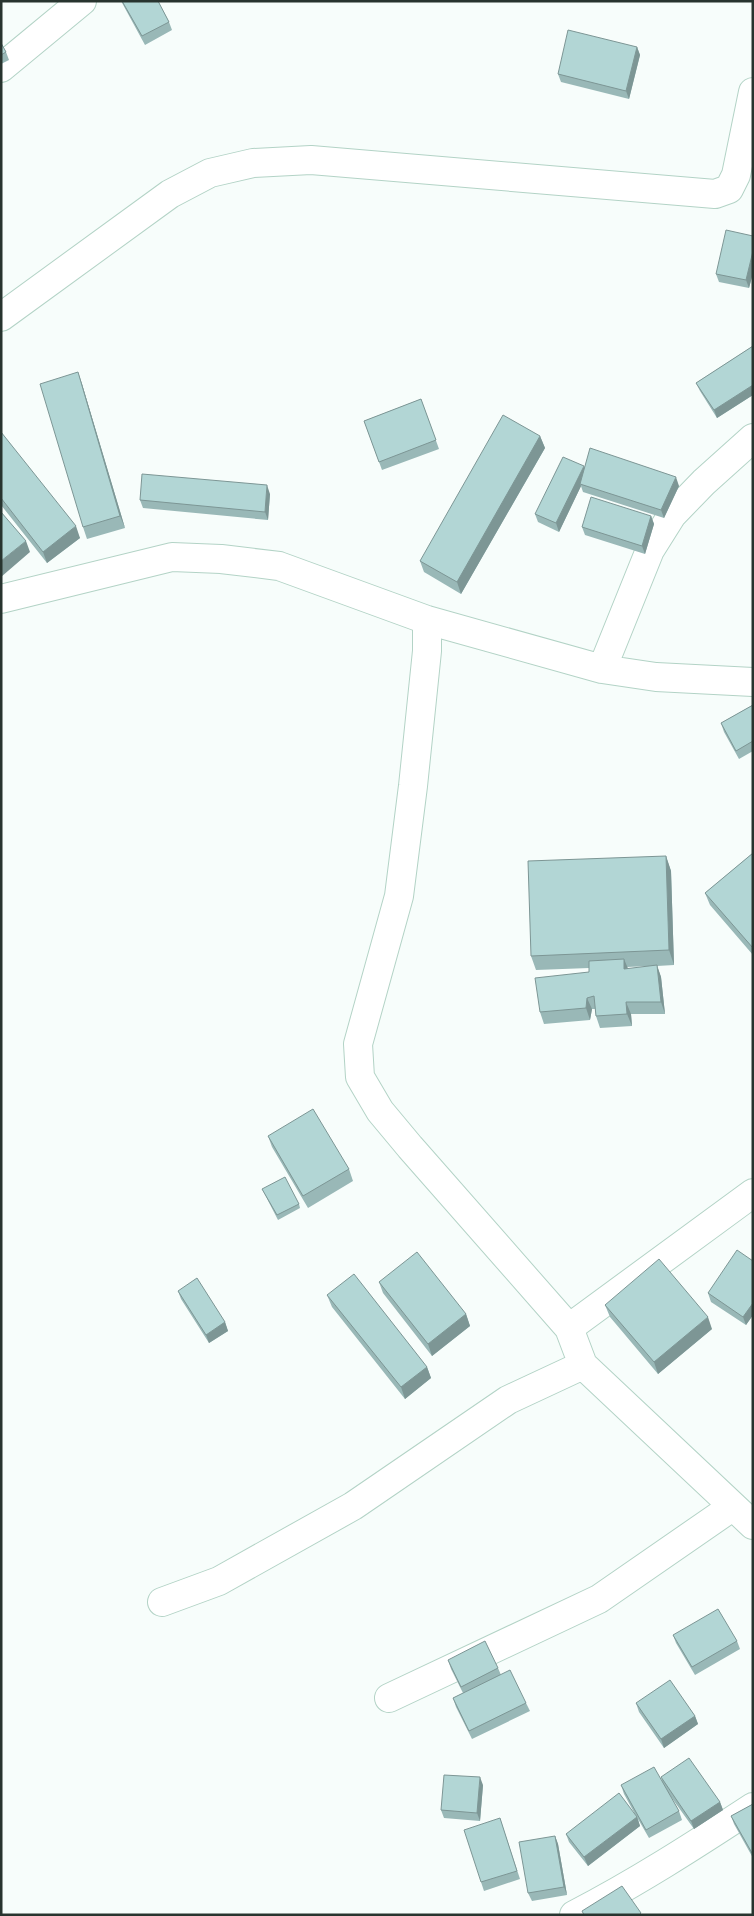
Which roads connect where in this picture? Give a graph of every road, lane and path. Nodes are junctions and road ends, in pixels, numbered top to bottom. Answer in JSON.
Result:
{"nodes":[{"id":1,"x":82,"y":1,"type":"edge"},
{"id":2,"x":1,"y":68,"type":"edge"},
{"id":3,"x":753,"y":92,"type":"edge"},
{"id":4,"x":1,"y":317,"type":"edge"},
{"id":5,"x":753,"y":438,"type":"edge"},
{"id":6,"x":1,"y":600,"type":"edge"},
{"id":7,"x":427,"y":620,"type":"junction"},
{"id":8,"x":602,"y":669,"type":"junction"},
{"id":9,"x":753,"y":682,"type":"edge"},
{"id":10,"x":753,"y":1193,"type":"edge"},
{"id":11,"x":568,"y":1328,"type":"junction"},
{"id":12,"x":583,"y":1364,"type":"junction"},
{"id":13,"x":732,"y":1507,"type":"junction"},
{"id":14,"x":753,"y":1525,"type":"edge"},
{"id":15,"x":162,"y":1602,"type":"dead end"},
{"id":16,"x":389,"y":1698,"type":"dead end"},
{"id":17,"x":753,"y":1806,"type":"edge"},
{"id":18,"x":574,"y":1915,"type":"edge"}],
"edges":[{"from":1,"to":2,"type":"street"},
{"from":3,"to":4,"type":"street"},
{"from":5,"to":8,"type":"street"},
{"from":6,"to":7,"type":"street"},
{"from":7,"to":8,"type":"street"},
{"from":7,"to":11,"type":"street"},
{"from":8,"to":9,"type":"street"},
{"from":10,"to":11,"type":"street"},
{"from":11,"to":12,"type":"street"},
{"from":12,"to":13,"type":"street"},
{"from":12,"to":15,"type":"street"},
{"from":13,"to":14,"type":"street"},
{"from":13,"to":16,"type":"street"},
{"from":17,"to":18,"type":"street"}]}
